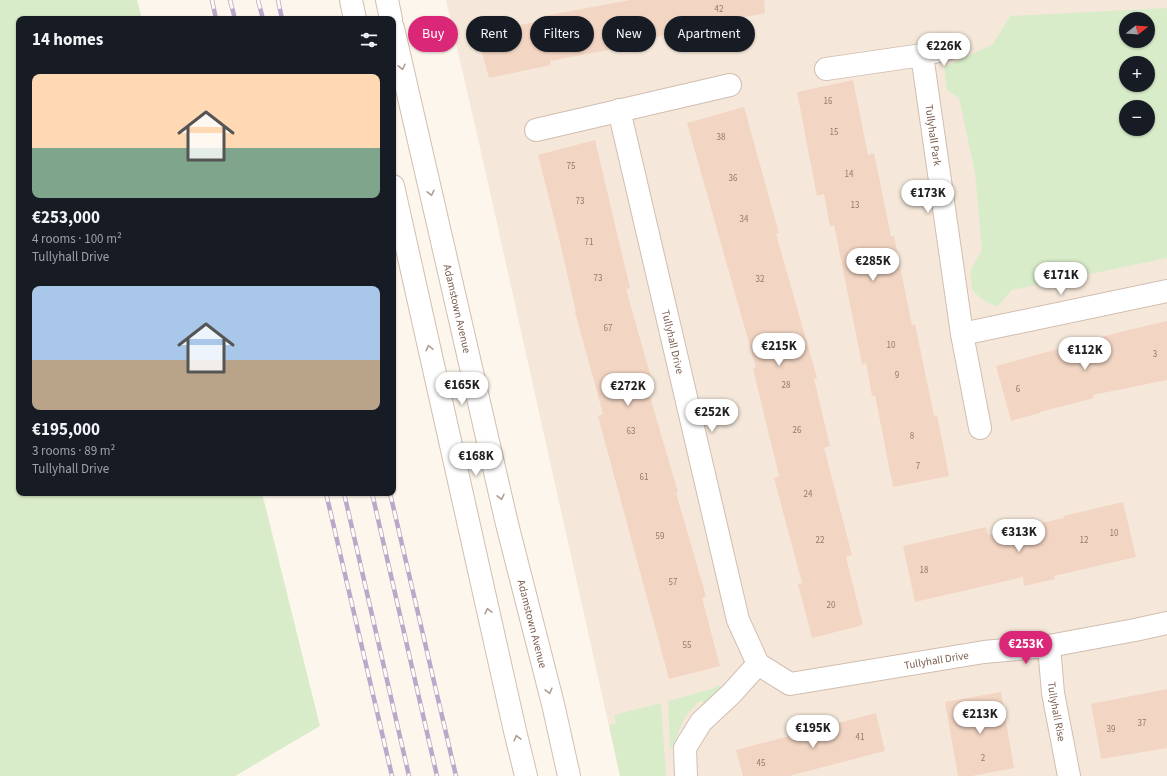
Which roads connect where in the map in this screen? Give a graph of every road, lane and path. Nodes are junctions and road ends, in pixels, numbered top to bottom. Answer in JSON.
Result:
{"nodes":[{"id":1,"x":351,"y":0,"type":"edge"},
{"id":2,"x":387,"y":0,"type":"edge"},
{"id":3,"x":354,"y":16,"type":"edge"},
{"id":4,"x":390,"y":16,"type":"edge"},
{"id":5,"x":396,"y":41,"type":"edge"},
{"id":6,"x":958,"y":46,"type":"dead end"},
{"id":7,"x":922,"y":55,"type":"junction"},
{"id":8,"x":826,"y":69,"type":"dead end"},
{"id":9,"x":730,"y":85,"type":"dead end"},
{"id":10,"x":619,"y":110,"type":"junction"},
{"id":11,"x":536,"y":130,"type":"dead end"},
{"id":12,"x":396,"y":199,"type":"edge"},
{"id":13,"x":1167,"y":291,"type":"edge"},
{"id":14,"x":962,"y":334,"type":"junction"},
{"id":15,"x":980,"y":428,"type":"dead end"},
{"id":16,"x":1167,"y":623,"type":"edge"},
{"id":17,"x":1049,"y":646,"type":"junction"},
{"id":18,"x":758,"y":664,"type":"junction"},
{"id":19,"x":526,"y":776,"type":"edge"},
{"id":20,"x":569,"y":776,"type":"edge"},
{"id":21,"x":686,"y":776,"type":"edge"},
{"id":22,"x":1069,"y":776,"type":"edge"}],
"edges":[{"from":1,"to":3,"type":"street"},
{"from":2,"to":4,"type":"street"},
{"from":5,"to":20,"type":"street","name":"Adamstown Avenue","one_way":true},
{"from":6,"to":7,"type":"street"},
{"from":7,"to":8,"type":"street"},
{"from":7,"to":14,"type":"street","name":"Tullyhall Park"},
{"from":9,"to":10,"type":"street"},
{"from":10,"to":11,"type":"street"},
{"from":10,"to":18,"type":"street","name":"Tullyhall Drive"},
{"from":19,"to":12,"type":"street","one_way":true},
{"from":13,"to":14,"type":"street"},
{"from":14,"to":15,"type":"street","name":"Tullyhall Park"},
{"from":16,"to":17,"type":"street","name":"Tullyhall Drive"},
{"from":17,"to":18,"type":"street","name":"Tullyhall Drive"},
{"from":17,"to":22,"type":"street","name":"Tullyhall Rise"},
{"from":18,"to":21,"type":"street"}]}
